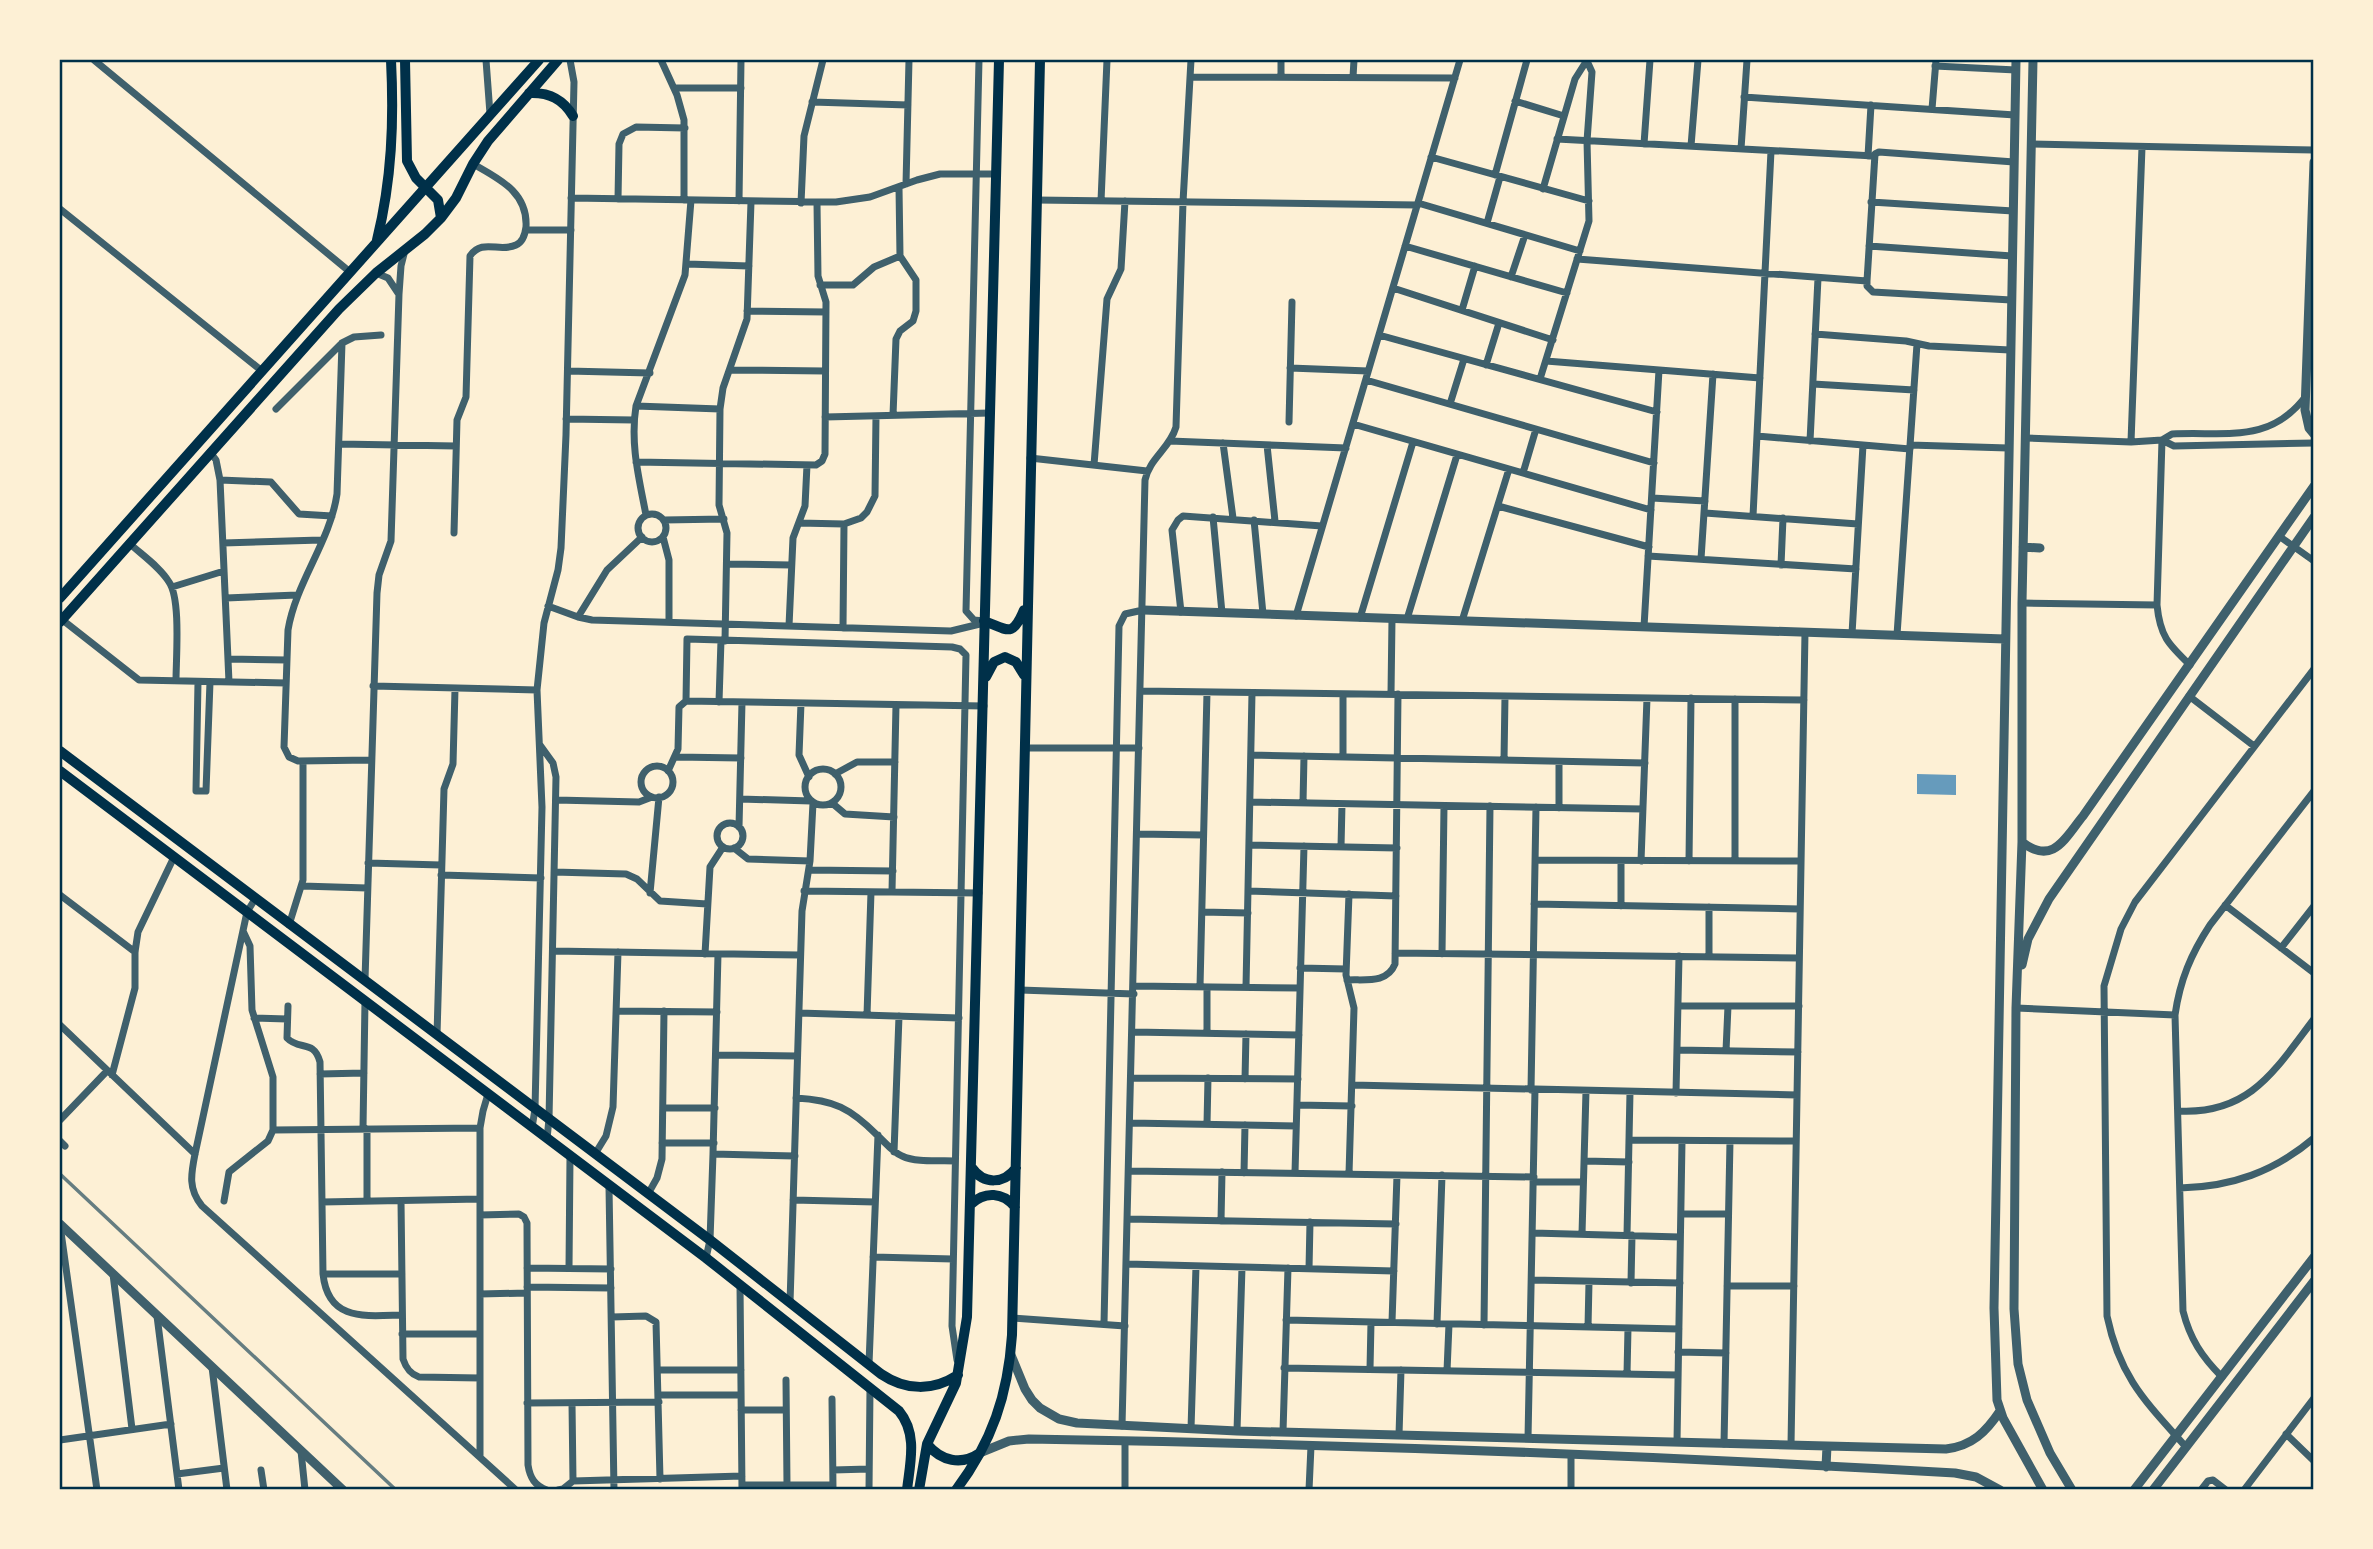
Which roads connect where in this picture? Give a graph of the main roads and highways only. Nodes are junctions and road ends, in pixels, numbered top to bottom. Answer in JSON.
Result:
{"nodes":[{"id":1,"x":391,"y":60,"type":"edge"},
{"id":2,"x":405,"y":60,"type":"edge"},
{"id":3,"x":538,"y":60,"type":"edge"},
{"id":4,"x":558,"y":60,"type":"edge"},
{"id":5,"x":999,"y":60,"type":"edge"},
{"id":6,"x":1040,"y":60,"type":"edge"},
{"id":7,"x":529,"y":93,"type":"junction"},
{"id":8,"x":573,"y":116,"type":"road end"},
{"id":9,"x":426,"y":187,"type":"junction"},
{"id":10,"x":441,"y":218,"type":"junction"},
{"id":11,"x":377,"y":242,"type":"junction"},
{"id":12,"x":327,"y":298,"type":"junction"},
{"id":13,"x":340,"y":309,"type":"junction"},
{"id":14,"x":127,"y":522,"type":"junction"},
{"id":15,"x":138,"y":533,"type":"junction"},
{"id":16,"x":60,"y":598,"type":"edge"},
{"id":17,"x":1027,"y":605,"type":"junction"},
{"id":18,"x":60,"y":620,"type":"edge"},
{"id":19,"x":984,"y":622,"type":"junction"},
{"id":20,"x":1026,"y":678,"type":"junction"},
{"id":21,"x":984,"y":680,"type":"junction"},
{"id":22,"x":60,"y":751,"type":"edge"},
{"id":23,"x":60,"y":771,"type":"edge"},
{"id":24,"x":972,"y":1168,"type":"junction"},
{"id":25,"x":1016,"y":1168,"type":"junction"},
{"id":26,"x":971,"y":1205,"type":"junction"},
{"id":27,"x":1015,"y":1207,"type":"junction"},
{"id":28,"x":959,"y":1372,"type":"junction"},
{"id":29,"x":927,"y":1444,"type":"junction"},
{"id":30,"x":982,"y":1452,"type":"junction"},
{"id":31,"x":907,"y":1489,"type":"edge"},
{"id":32,"x":919,"y":1489,"type":"edge"},
{"id":33,"x":956,"y":1489,"type":"edge"}],
"edges":[{"from":1,"to":11,"type":"main road"},
{"from":2,"to":9,"type":"main road"},
{"from":3,"to":9,"type":"main road"},
{"from":4,"to":7,"type":"main road"},
{"from":5,"to":19,"type":"main road"},
{"from":6,"to":17,"type":"main road"},
{"from":7,"to":8,"type":"main road"},
{"from":7,"to":10,"type":"main road"},
{"from":9,"to":10,"type":"main road"},
{"from":9,"to":11,"type":"main road"},
{"from":10,"to":13,"type":"main road"},
{"from":11,"to":12,"type":"main road"},
{"from":12,"to":13,"type":"main road"},
{"from":12,"to":14,"type":"main road"},
{"from":13,"to":15,"type":"main road"},
{"from":14,"to":15,"type":"main road"},
{"from":14,"to":16,"type":"main road"},
{"from":15,"to":18,"type":"main road"},
{"from":17,"to":19,"type":"main road"},
{"from":17,"to":20,"type":"main road"},
{"from":19,"to":21,"type":"main road"},
{"from":20,"to":21,"type":"main road"},
{"from":20,"to":25,"type":"main road"},
{"from":21,"to":24,"type":"main road"},
{"from":22,"to":28,"type":"main road"},
{"from":23,"to":31,"type":"main road"},
{"from":24,"to":25,"type":"main road"},
{"from":24,"to":26,"type":"main road"},
{"from":25,"to":27,"type":"main road"},
{"from":26,"to":27,"type":"main road"},
{"from":26,"to":28,"type":"main road"},
{"from":27,"to":30,"type":"main road"},
{"from":28,"to":29,"type":"main road"},
{"from":29,"to":30,"type":"main road"},
{"from":29,"to":32,"type":"main road"},
{"from":30,"to":33,"type":"main road"}]}
